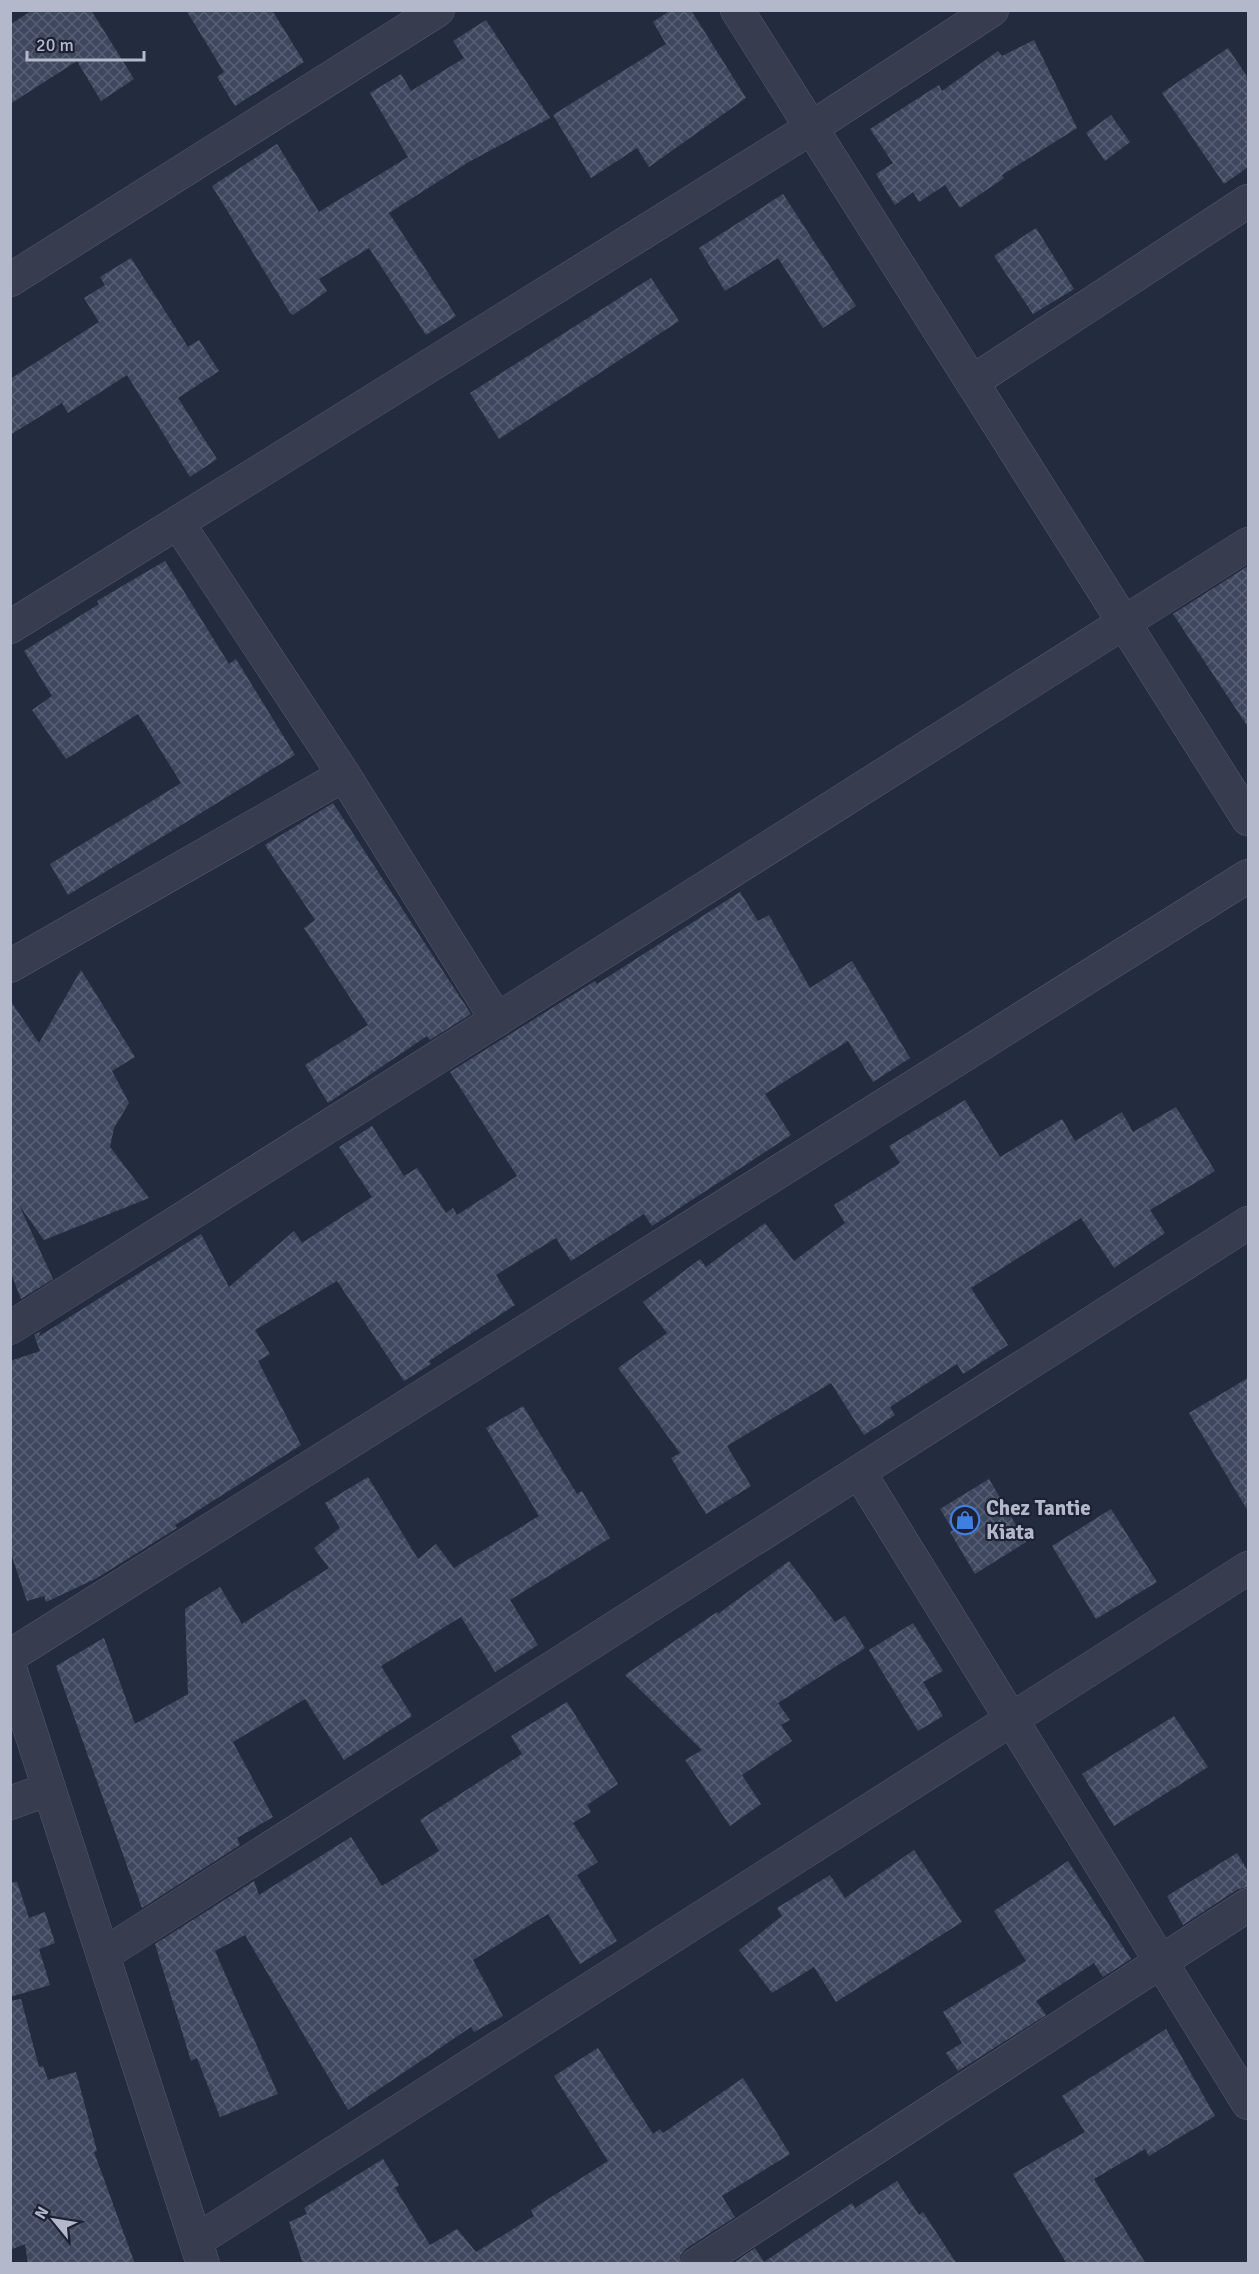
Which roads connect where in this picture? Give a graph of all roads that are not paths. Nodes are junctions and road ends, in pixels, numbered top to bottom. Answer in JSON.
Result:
{"nodes":[{"id":1,"x":438,"y":10,"type":"edge"},
{"id":2,"x":737,"y":10,"type":"edge"},
{"id":3,"x":992,"y":10,"type":"edge"},
{"id":4,"x":811,"y":128,"type":"junction"},
{"id":5,"x":1248,"y":201,"type":"edge"},
{"id":6,"x":10,"y":280,"type":"edge"},
{"id":7,"x":972,"y":382,"type":"junction"},
{"id":8,"x":178,"y":523,"type":"junction"},
{"id":9,"x":1248,"y":544,"type":"edge"},
{"id":10,"x":1125,"y":623,"type":"junction"},
{"id":11,"x":10,"y":627,"type":"edge"},
{"id":12,"x":344,"y":775,"type":"junction"},
{"id":13,"x":1248,"y":819,"type":"edge"},
{"id":14,"x":1248,"y":876,"type":"edge"},
{"id":15,"x":10,"y":966,"type":"edge"},
{"id":16,"x":497,"y":1020,"type":"junction"},
{"id":17,"x":1248,"y":1222,"type":"edge"},
{"id":18,"x":10,"y":1328,"type":"edge"},
{"id":19,"x":859,"y":1472,"type":"junction"},
{"id":20,"x":1248,"y":1568,"type":"edge"},
{"id":21,"x":10,"y":1656,"type":"edge"},
{"id":22,"x":10,"y":1668,"type":"edge"},
{"id":23,"x":1012,"y":1719,"type":"junction"},
{"id":24,"x":49,"y":1789,"type":"junction"},
{"id":25,"x":10,"y":1803,"type":"edge"},
{"id":26,"x":1248,"y":1905,"type":"edge"},
{"id":27,"x":103,"y":1955,"type":"junction"},
{"id":28,"x":1160,"y":1960,"type":"junction"},
{"id":29,"x":1248,"y":2103,"type":"edge"},
{"id":30,"x":199,"y":2252,"type":"edge"},
{"id":31,"x":697,"y":2264,"type":"edge"}],
"edges":[{"from":1,"to":6,"type":"street"},
{"from":2,"to":4,"type":"street"},
{"from":3,"to":4,"type":"street"},
{"from":4,"to":7,"type":"street"},
{"from":4,"to":8,"type":"street"},
{"from":5,"to":7,"type":"street"},
{"from":7,"to":10,"type":"street"},
{"from":8,"to":11,"type":"street"},
{"from":8,"to":12,"type":"street"},
{"from":9,"to":10,"type":"street"},
{"from":10,"to":13,"type":"street"},
{"from":10,"to":16,"type":"street"},
{"from":12,"to":15,"type":"street"},
{"from":12,"to":16,"type":"street"},
{"from":14,"to":21,"type":"street"},
{"from":16,"to":18,"type":"street"},
{"from":17,"to":19,"type":"street"},
{"from":19,"to":23,"type":"street"},
{"from":19,"to":27,"type":"street"},
{"from":20,"to":23,"type":"street"},
{"from":22,"to":24,"type":"street"},
{"from":23,"to":28,"type":"street"},
{"from":23,"to":30,"type":"street"},
{"from":24,"to":25,"type":"street"},
{"from":24,"to":27,"type":"street"},
{"from":26,"to":28,"type":"street"},
{"from":27,"to":30,"type":"street"},
{"from":28,"to":29,"type":"street"},
{"from":28,"to":31,"type":"street"}]}
